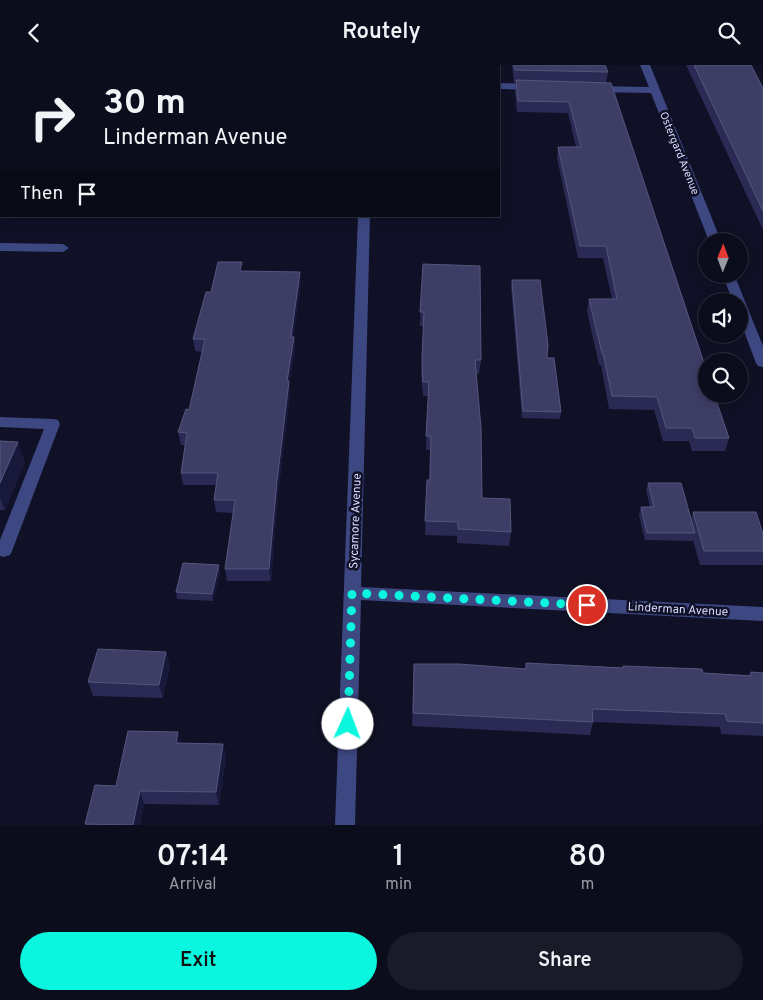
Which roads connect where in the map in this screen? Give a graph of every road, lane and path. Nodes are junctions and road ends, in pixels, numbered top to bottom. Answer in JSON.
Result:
{"nodes":[{"id":1,"x":645,"y":65,"type":"edge"},
{"id":2,"x":500,"y":86,"type":"edge"},
{"id":3,"x":546,"y":88,"type":"edge"},
{"id":4,"x":586,"y":89,"type":"edge"},
{"id":5,"x":655,"y":91,"type":"junction"},
{"id":6,"x":364,"y":217,"type":"edge"},
{"id":7,"x":712,"y":233,"type":"edge"},
{"id":8,"x":0,"y":247,"type":"edge"},
{"id":9,"x":63,"y":249,"type":"dead end"},
{"id":10,"x":748,"y":324,"type":"edge"},
{"id":11,"x":763,"y":363,"type":"edge"},
{"id":12,"x":0,"y":422,"type":"edge"},
{"id":13,"x":4,"y":551,"type":"dead end"},
{"id":14,"x":352,"y":593,"type":"junction"},
{"id":15,"x":763,"y":614,"type":"edge"},
{"id":16,"x":345,"y":825,"type":"edge"}],
"edges":[{"from":1,"to":5,"type":"street","name":"Ostergard Avenue"},
{"from":2,"to":3,"type":"street"},
{"from":4,"to":5,"type":"street"},
{"from":5,"to":7,"type":"street","name":"Ostergard Avenue"},
{"from":6,"to":14,"type":"street","name":"Sycamore Avenue"},
{"from":8,"to":9,"type":"street"},
{"from":10,"to":11,"type":"street"},
{"from":12,"to":13,"type":"street"},
{"from":14,"to":15,"type":"street","name":"Linderman Avenue"},
{"from":14,"to":16,"type":"street","name":"Sycamore Avenue"}]}
